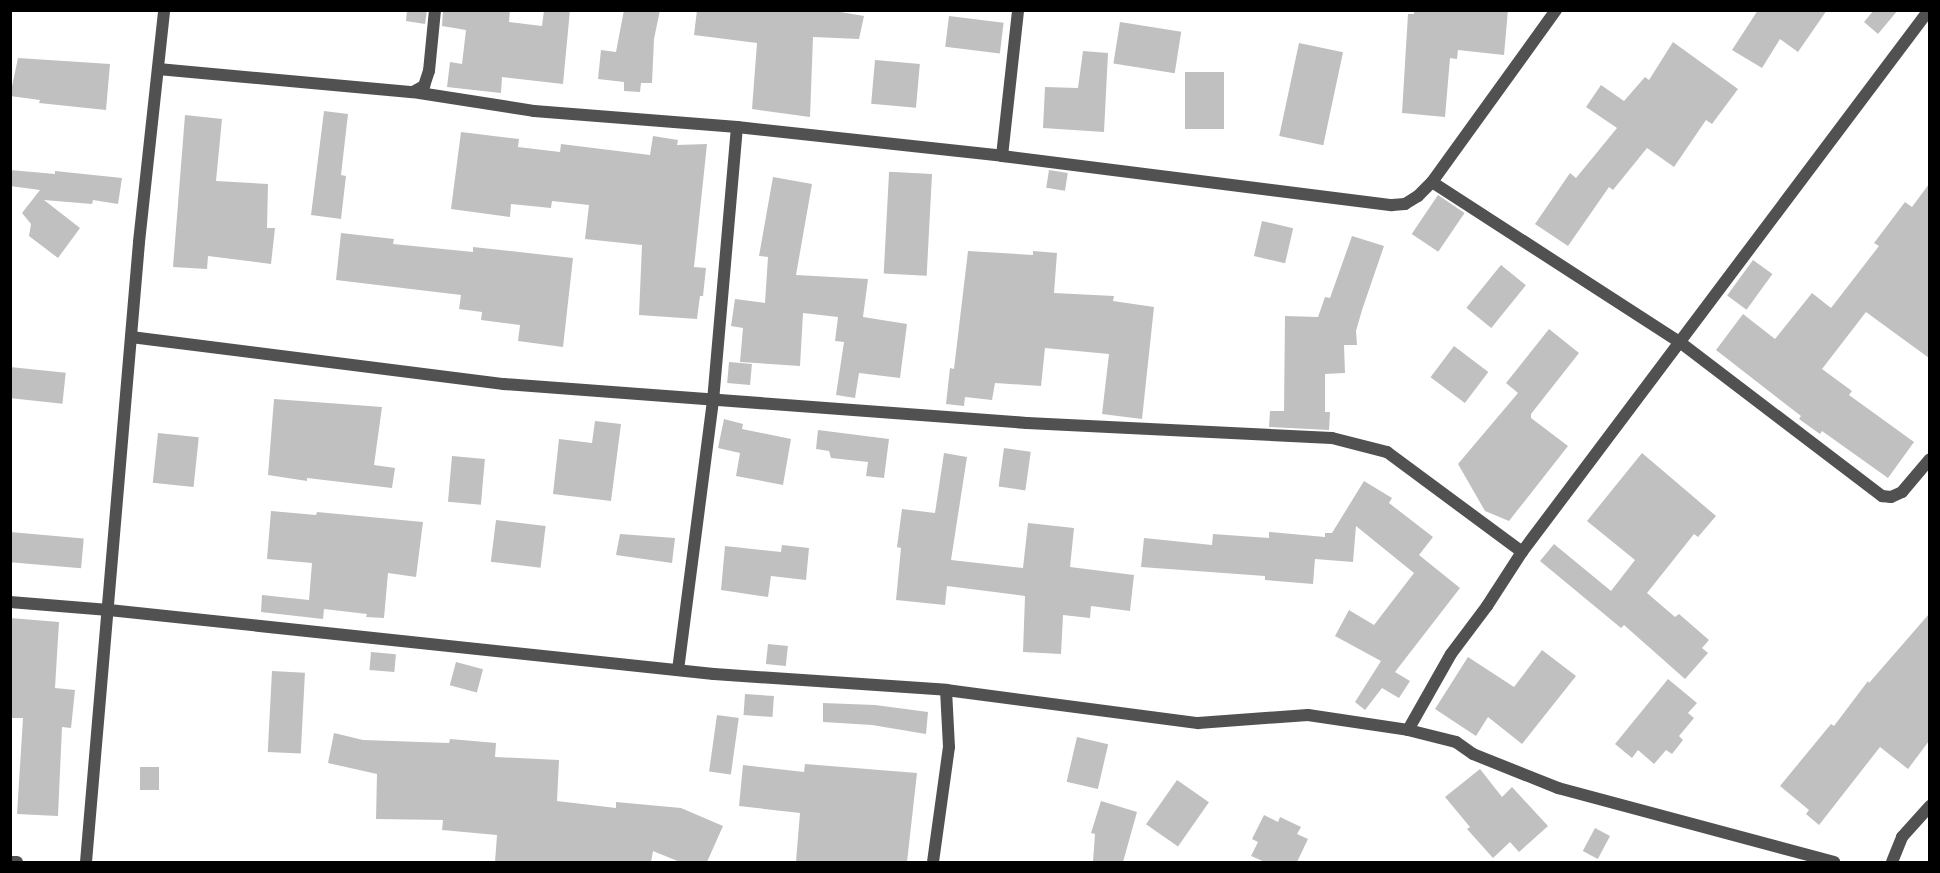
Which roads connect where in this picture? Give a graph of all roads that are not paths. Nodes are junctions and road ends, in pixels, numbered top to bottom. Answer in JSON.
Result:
{"nodes":[{"id":1,"x":164,"y":10,"type":"edge"},
{"id":2,"x":435,"y":10,"type":"edge"},
{"id":3,"x":1017,"y":10,"type":"edge"},
{"id":4,"x":1556,"y":10,"type":"edge"},
{"id":5,"x":1929,"y":10,"type":"edge"},
{"id":6,"x":158,"y":69,"type":"junction"},
{"id":7,"x":413,"y":92,"type":"junction"},
{"id":8,"x":737,"y":127,"type":"junction"},
{"id":9,"x":1002,"y":156,"type":"junction"},
{"id":10,"x":1432,"y":182,"type":"junction"},
{"id":11,"x":131,"y":337,"type":"junction"},
{"id":12,"x":1681,"y":343,"type":"junction"},
{"id":13,"x":713,"y":401,"type":"junction"},
{"id":14,"x":1929,"y":459,"type":"edge"},
{"id":15,"x":1522,"y":552,"type":"junction"},
{"id":16,"x":10,"y":602,"type":"edge"},
{"id":17,"x":109,"y":610,"type":"junction"},
{"id":18,"x":678,"y":670,"type":"junction"},
{"id":19,"x":946,"y":690,"type":"junction"},
{"id":20,"x":1408,"y":730,"type":"junction"},
{"id":21,"x":1929,"y":806,"type":"edge"},
{"id":22,"x":10,"y":862,"type":"edge"},
{"id":23,"x":16,"y":862,"type":"edge"},
{"id":24,"x":86,"y":862,"type":"edge"},
{"id":25,"x":933,"y":862,"type":"edge"},
{"id":26,"x":1834,"y":862,"type":"edge"},
{"id":27,"x":1892,"y":862,"type":"edge"}],
"edges":[{"from":1,"to":6,"type":"street"},
{"from":2,"to":7,"type":"street"},
{"from":3,"to":9,"type":"street"},
{"from":4,"to":10,"type":"street"},
{"from":5,"to":12,"type":"street"},
{"from":6,"to":7,"type":"street"},
{"from":6,"to":11,"type":"street"},
{"from":7,"to":8,"type":"street"},
{"from":8,"to":9,"type":"street"},
{"from":8,"to":13,"type":"street"},
{"from":9,"to":10,"type":"street"},
{"from":10,"to":12,"type":"street"},
{"from":11,"to":13,"type":"street"},
{"from":11,"to":17,"type":"street"},
{"from":12,"to":14,"type":"street"},
{"from":12,"to":15,"type":"street"},
{"from":13,"to":15,"type":"street"},
{"from":13,"to":18,"type":"street"},
{"from":15,"to":20,"type":"street"},
{"from":16,"to":17,"type":"street"},
{"from":17,"to":18,"type":"street"},
{"from":17,"to":24,"type":"street"},
{"from":18,"to":19,"type":"street"},
{"from":19,"to":20,"type":"street"},
{"from":19,"to":25,"type":"street"},
{"from":20,"to":26,"type":"street"},
{"from":21,"to":27,"type":"street"},
{"from":22,"to":23,"type":"street"}]}
